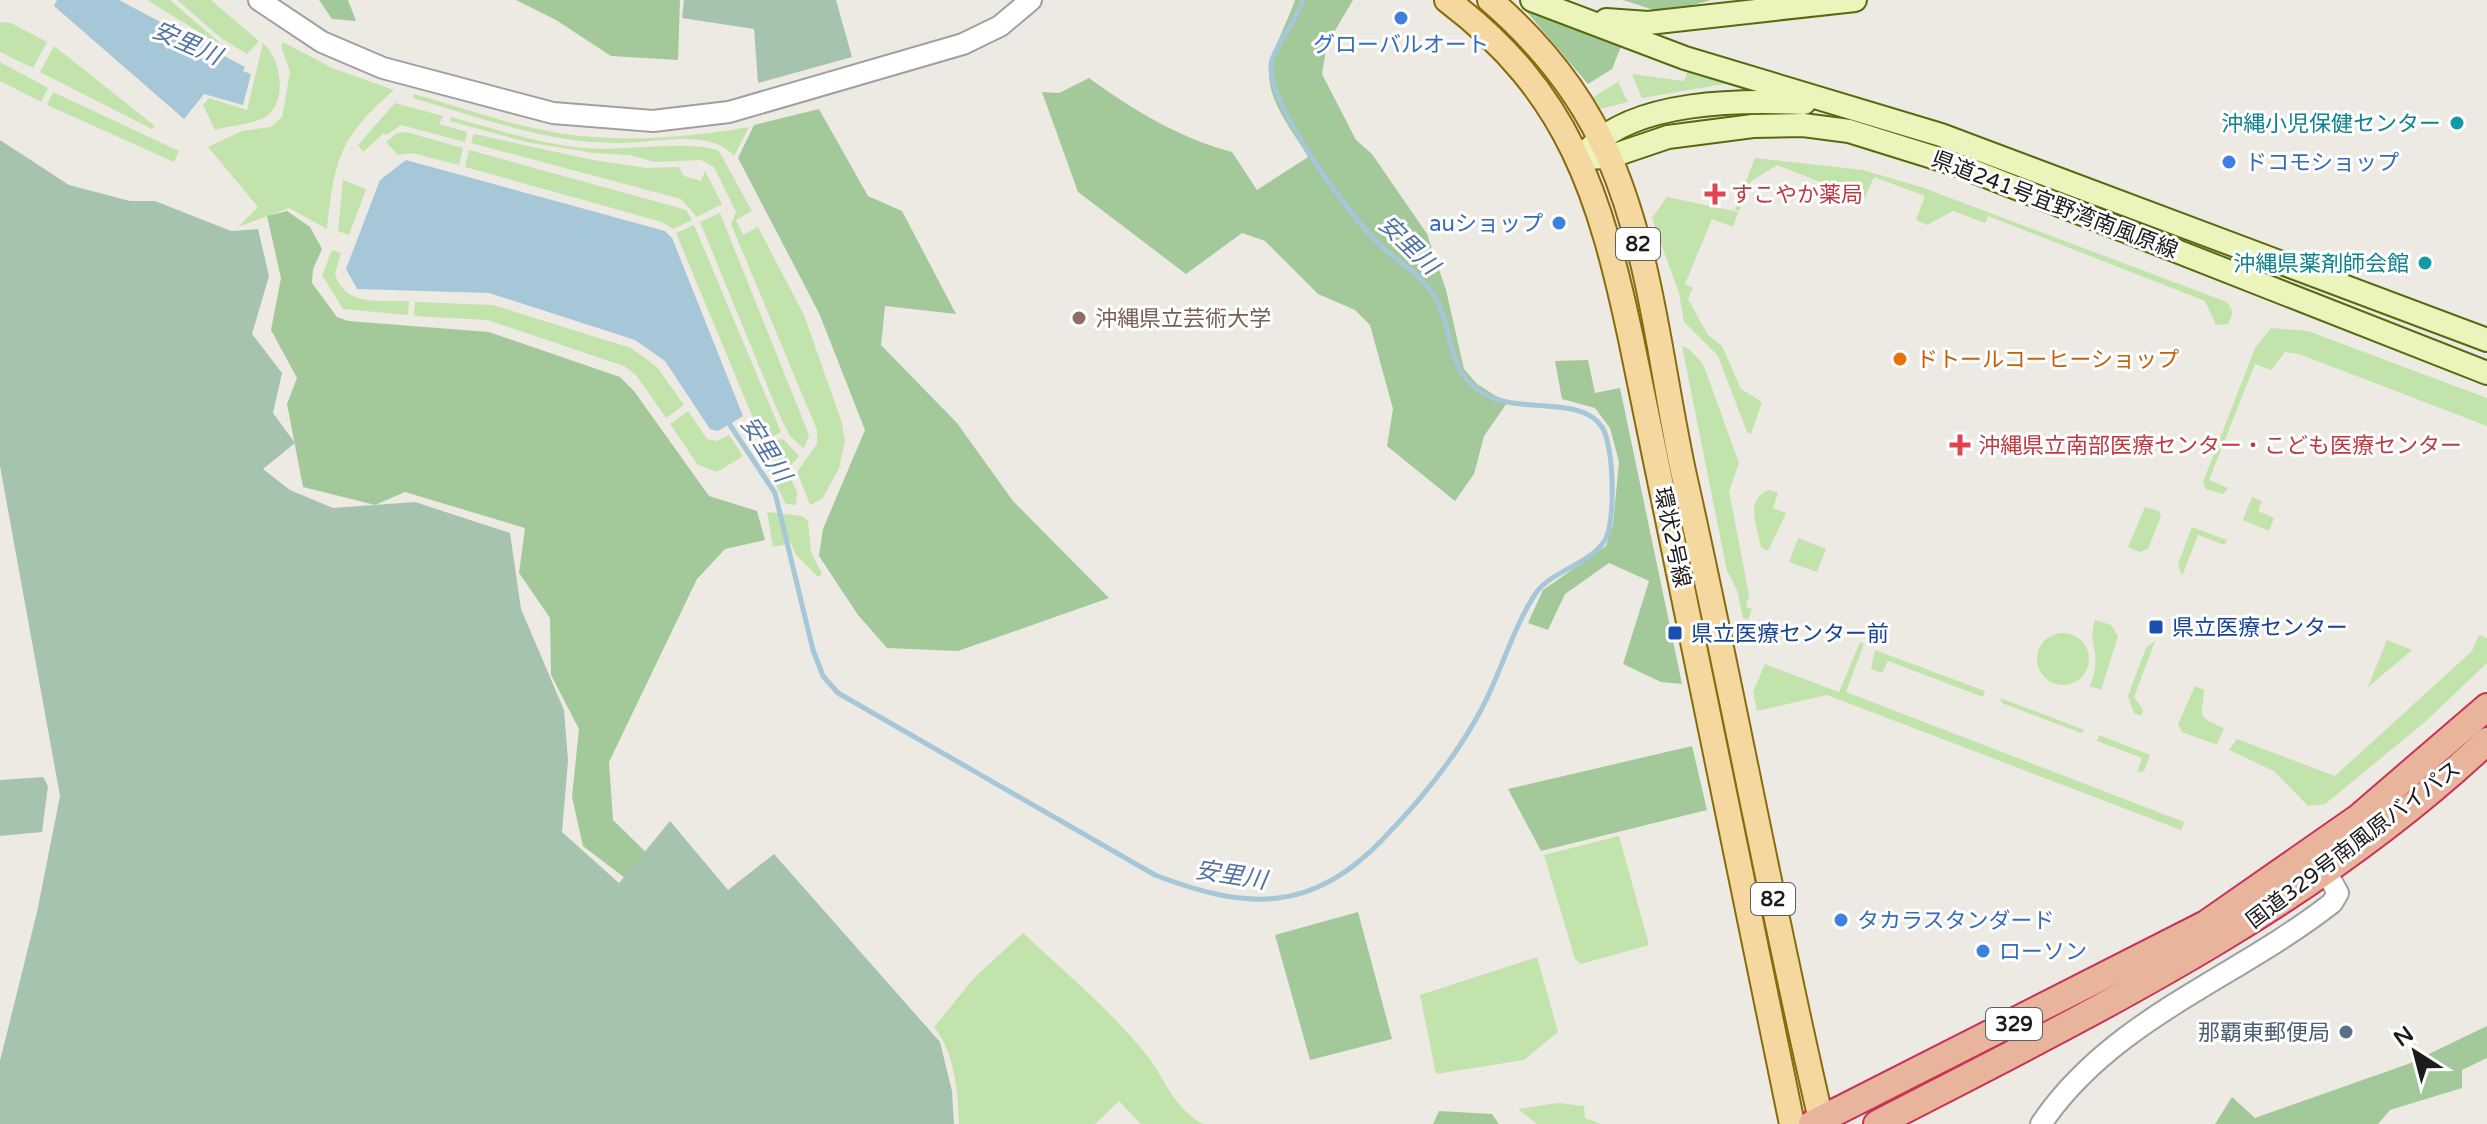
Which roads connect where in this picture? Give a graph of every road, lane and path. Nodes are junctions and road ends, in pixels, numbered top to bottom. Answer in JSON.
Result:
{"nodes":[{"id":1,"x":259,"y":0,"type":"edge"},
{"id":2,"x":1031,"y":0,"type":"edge"},
{"id":3,"x":1447,"y":0,"type":"edge"},
{"id":4,"x":1490,"y":0,"type":"edge"},
{"id":5,"x":1855,"y":0,"type":"edge"},
{"id":6,"x":1540,"y":3,"type":"edge"},
{"id":7,"x":1696,"y":19,"type":"junction"},
{"id":8,"x":1685,"y":58,"type":"junction"},
{"id":9,"x":1841,"y":106,"type":"junction"},
{"id":10,"x":1604,"y":148,"type":"junction"},
{"id":11,"x":1580,"y":158,"type":"junction"},
{"id":12,"x":2487,"y":340,"type":"edge"},
{"id":13,"x":2487,"y":373,"type":"edge"},
{"id":14,"x":2487,"y":707,"type":"edge"},
{"id":15,"x":2487,"y":741,"type":"edge"},
{"id":16,"x":2320,"y":861,"type":"junction"},
{"id":17,"x":1818,"y":1122,"type":"edge"},
{"id":18,"x":1792,"y":1124,"type":"edge"},
{"id":19,"x":1877,"y":1124,"type":"edge"},
{"id":20,"x":2041,"y":1124,"type":"edge"}],
"edges":[{"from":1,"to":2,"type":"street"},
{"from":3,"to":11,"type":"main road","name":"環状2号線","number":"82"},
{"from":4,"to":10,"type":"main road","name":"環状2号線","number":"82"},
{"from":5,"to":7,"type":"main road"},
{"from":6,"to":7,"type":"main road"},
{"from":6,"to":8,"type":"main road"},
{"from":7,"to":8,"type":"main road"},
{"from":8,"to":9,"type":"main road"},
{"from":9,"to":10,"type":"main road"},
{"from":9,"to":12,"type":"main road","name":"県道241号宜野湾南風原線"},
{"from":10,"to":11,"type":"main road"},
{"from":10,"to":13,"type":"main road","name":"県道241号宜野湾南風原線"},
{"from":10,"to":17,"type":"main road","name":"環状2号線","number":"82"},
{"from":11,"to":18,"type":"main road","name":"環状2号線","number":"82"},
{"from":14,"to":16,"type":"highway","name":"国道329号南風原バイパス","number":"329"},
{"from":15,"to":16,"type":"highway","name":"国道329号南風原バイパス","number":"329"},
{"from":16,"to":17,"type":"highway","name":"国道329号南風原バイパス","number":"329"},
{"from":16,"to":19,"type":"highway","name":"国道329号南風原バイパス","number":"329"},
{"from":16,"to":20,"type":"street"}]}
